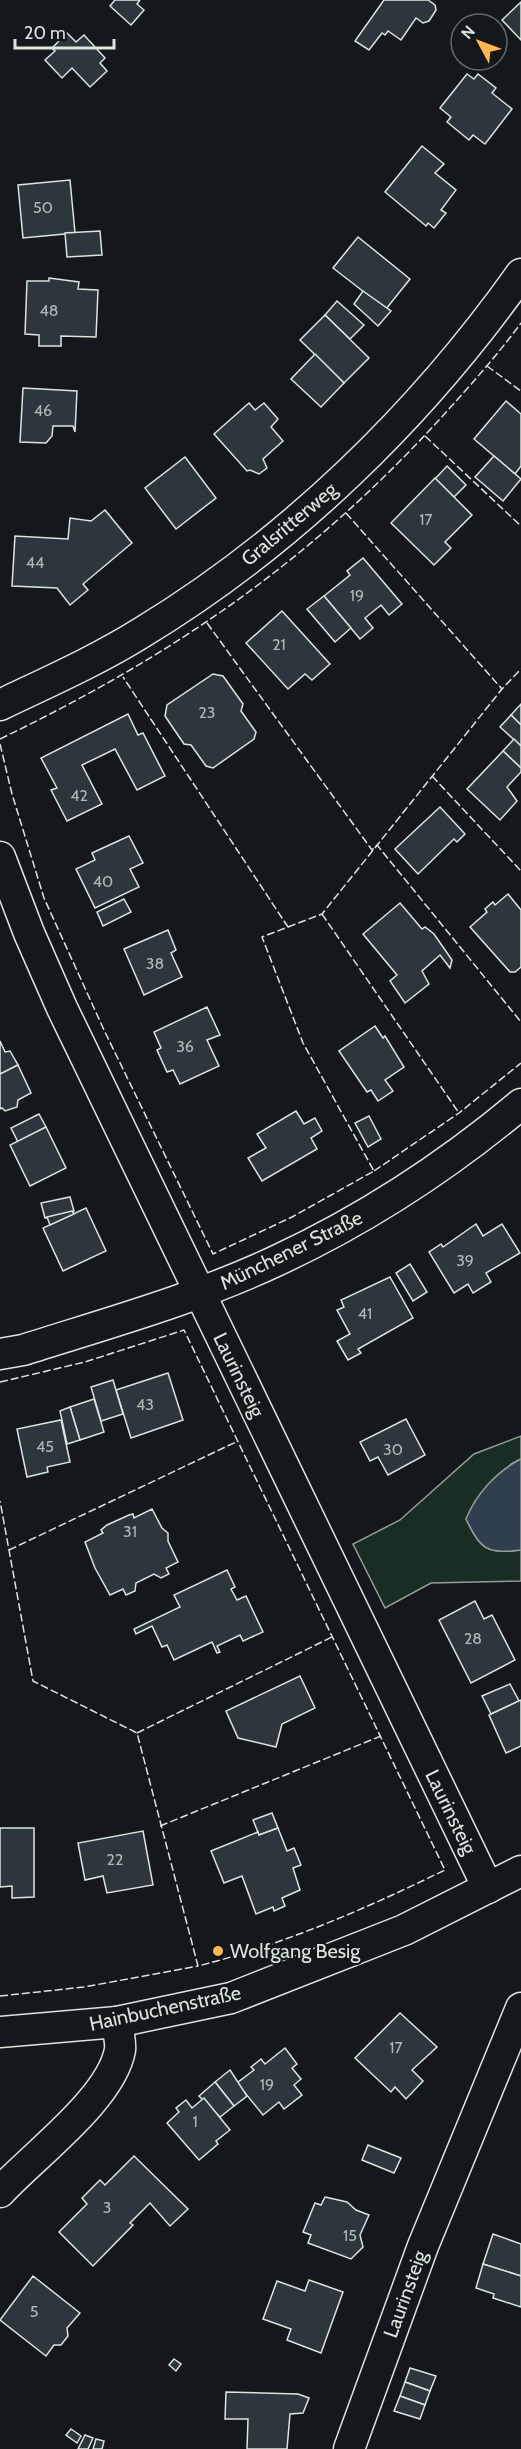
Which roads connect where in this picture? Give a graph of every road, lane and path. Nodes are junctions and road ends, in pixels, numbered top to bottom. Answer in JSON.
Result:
{"nodes":[{"id":1,"x":521,"y":274,"type":"edge"},
{"id":2,"x":0,"y":705,"type":"edge"},
{"id":3,"x":0,"y":858,"type":"edge"},
{"id":4,"x":521,"y":1104,"type":"edge"},
{"id":5,"x":198,"y":1293,"type":"junction"},
{"id":6,"x":0,"y":1354,"type":"edge"},
{"id":7,"x":521,"y":1871,"type":"edge"},
{"id":8,"x":488,"y":1888,"type":"junction"},
{"id":9,"x":521,"y":2008,"type":"edge"},
{"id":10,"x":117,"y":2022,"type":"junction"},
{"id":11,"x":0,"y":2032,"type":"edge"},
{"id":12,"x":0,"y":2192,"type":"edge"},
{"id":13,"x":349,"y":2449,"type":"edge"}],
"edges":[{"from":1,"to":2,"type":"street","name":"Gralsritterweg"},
{"from":3,"to":5,"type":"street","name":"Laurinsteig"},
{"from":4,"to":5,"type":"street","name":"Münchener Straße"},
{"from":5,"to":6,"type":"street","name":"Münchener Straße"},
{"from":5,"to":8,"type":"street","name":"Laurinsteig"},
{"from":7,"to":8,"type":"street","name":"Hainbuchenstraße"},
{"from":8,"to":10,"type":"street","name":"Hainbuchenstraße"},
{"from":9,"to":13,"type":"street","name":"Laurinsteig"},
{"from":10,"to":11,"type":"street","name":"Hainbuchenstraße"},
{"from":10,"to":12,"type":"street"}]}
